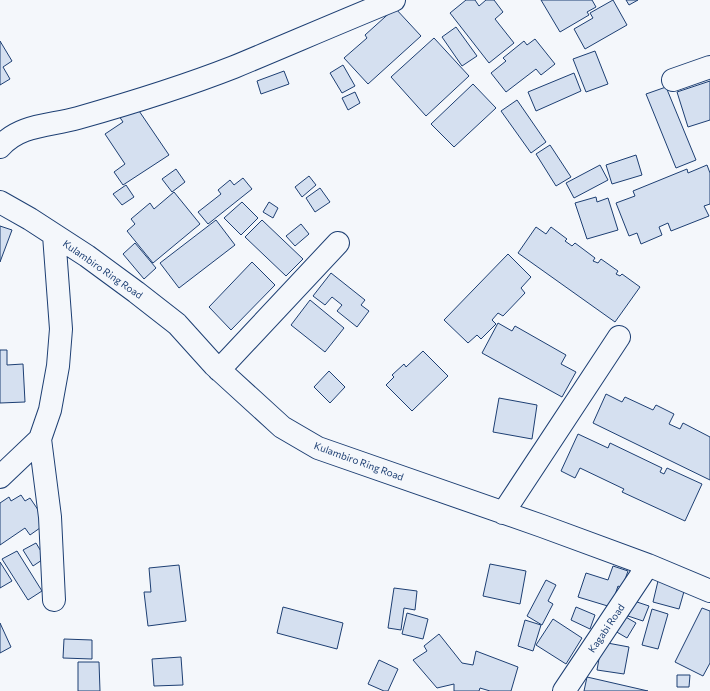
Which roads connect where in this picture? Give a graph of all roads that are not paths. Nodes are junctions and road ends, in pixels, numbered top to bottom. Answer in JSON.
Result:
{"nodes":[{"id":1,"x":394,"y":0,"type":"edge"},
{"id":2,"x":710,"y":67,"type":"edge"},
{"id":3,"x":673,"y":80,"type":"dead end"},
{"id":4,"x":0,"y":147,"type":"edge"},
{"id":5,"x":0,"y":202,"type":"edge"},
{"id":6,"x":54,"y":235,"type":"junction"},
{"id":7,"x":338,"y":243,"type":"dead end"},
{"id":8,"x":618,"y":337,"type":"dead end"},
{"id":9,"x":220,"y":370,"type":"junction"},
{"id":10,"x":40,"y":439,"type":"junction"},
{"id":11,"x":0,"y":477,"type":"edge"},
{"id":12,"x":503,"y":513,"type":"junction"},
{"id":13,"x":648,"y":565,"type":"junction"},
{"id":14,"x":710,"y":591,"type":"edge"},
{"id":15,"x":54,"y":600,"type":"dead end"},
{"id":16,"x":564,"y":691,"type":"edge"}],
"edges":[{"from":1,"to":4,"type":"street"},
{"from":2,"to":3,"type":"street"},
{"from":5,"to":6,"type":"street","name":"Kulambiro Ring Road"},
{"from":6,"to":9,"type":"street","name":"Kulambiro Ring Road"},
{"from":6,"to":10,"type":"street"},
{"from":7,"to":9,"type":"street"},
{"from":8,"to":12,"type":"street"},
{"from":9,"to":12,"type":"street","name":"Kulambiro Ring Road"},
{"from":10,"to":11,"type":"street"},
{"from":10,"to":15,"type":"street"},
{"from":12,"to":13,"type":"street","name":"Kulambiro Ring Road"},
{"from":13,"to":14,"type":"street","name":"Kulambiro Ring Road"},
{"from":13,"to":16,"type":"street","name":"Kagabi Road"}]}
